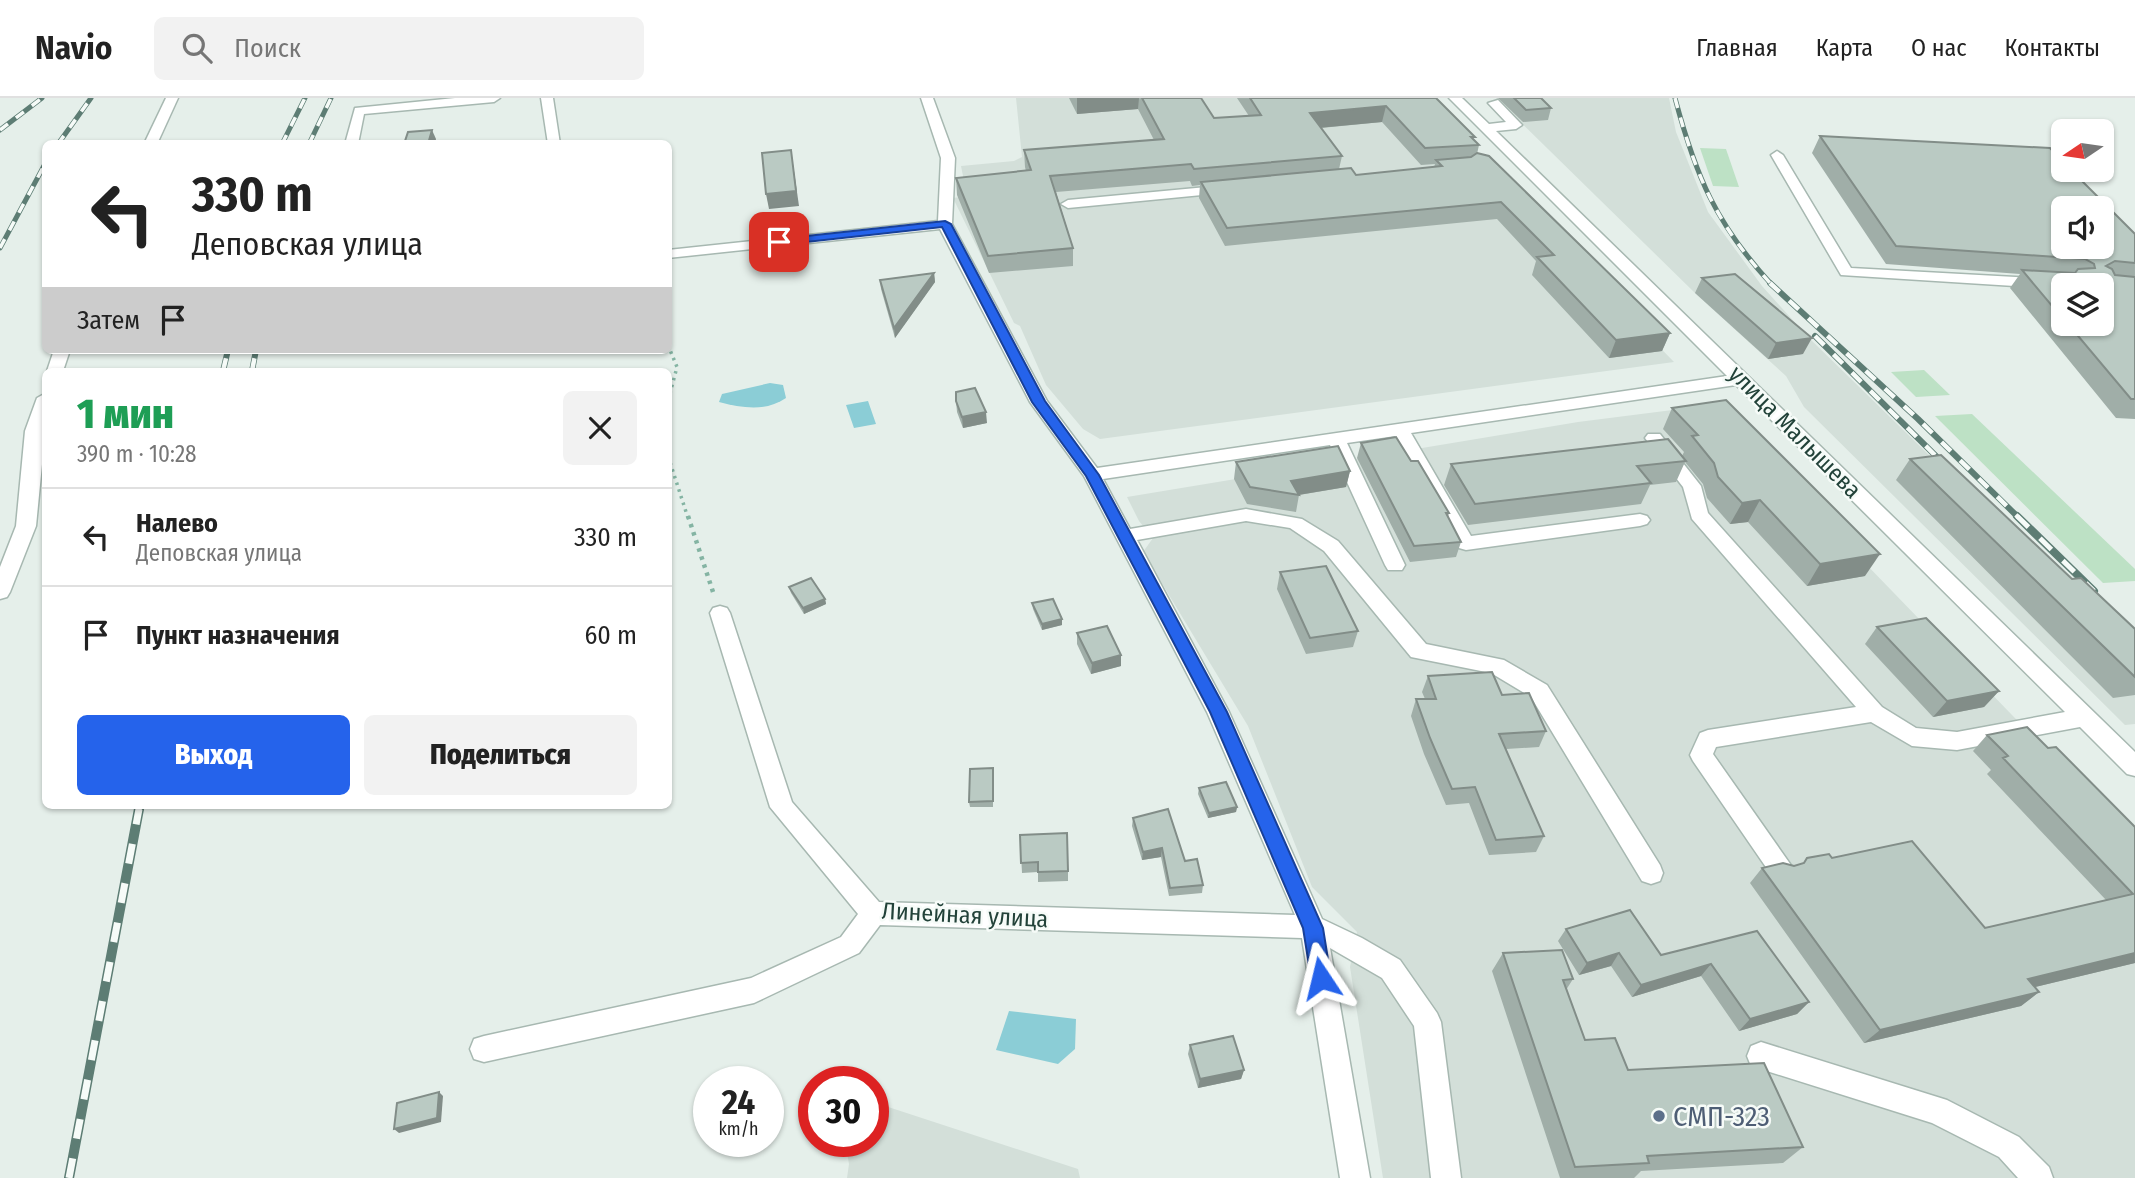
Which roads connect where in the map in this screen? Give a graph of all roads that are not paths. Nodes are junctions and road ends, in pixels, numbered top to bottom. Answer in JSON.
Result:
{"nodes":[{"id":1,"x":172,"y":98,"type":"edge"},
{"id":2,"x":494,"y":98,"type":"edge"},
{"id":3,"x":547,"y":98,"type":"edge"},
{"id":4,"x":927,"y":98,"type":"edge"},
{"id":5,"x":1476,"y":98,"type":"edge"},
{"id":6,"x":1455,"y":99,"type":"edge"},
{"id":7,"x":1494,"y":103,"type":"dead end"},
{"id":8,"x":1485,"y":128,"type":"junction"},
{"id":9,"x":152,"y":140,"type":"edge"},
{"id":10,"x":352,"y":140,"type":"edge"},
{"id":11,"x":553,"y":140,"type":"edge"},
{"id":12,"x":1777,"y":156,"type":"dead end"},
{"id":13,"x":1247,"y":187,"type":"edge"},
{"id":14,"x":1068,"y":204,"type":"dead end"},
{"id":15,"x":945,"y":224,"type":"junction"},
{"id":16,"x":672,"y":254,"type":"edge"},
{"id":17,"x":2051,"y":284,"type":"edge"},
{"id":18,"x":1740,"y":379,"type":"junction"},
{"id":19,"x":42,"y":409,"type":"edge"},
{"id":20,"x":1400,"y":429,"type":"junction"},
{"id":21,"x":1654,"y":438,"type":"edge"},
{"id":22,"x":1336,"y":439,"type":"junction"},
{"id":23,"x":1092,"y":475,"type":"junction"},
{"id":24,"x":1640,"y":520,"type":"dead end"},
{"id":25,"x":1125,"y":536,"type":"junction"},
{"id":26,"x":1395,"y":565,"type":"dead end"},
{"id":27,"x":0,"y":592,"type":"edge"},
{"id":28,"x":720,"y":613,"type":"road end"},
{"id":29,"x":1874,"y":713,"type":"junction"},
{"id":30,"x":2083,"y":718,"type":"junction"},
{"id":31,"x":2135,"y":767,"type":"edge"},
{"id":32,"x":1781,"y":868,"type":"edge"},
{"id":33,"x":1651,"y":873,"type":"dead end"},
{"id":34,"x":873,"y":913,"type":"junction"},
{"id":35,"x":1313,"y":928,"type":"junction"},
{"id":36,"x":484,"y":1049,"type":"dead end"},
{"id":37,"x":1761,"y":1056,"type":"dead end"},
{"id":38,"x":1355,"y":1178,"type":"edge"},
{"id":39,"x":1446,"y":1178,"type":"edge"},
{"id":40,"x":2038,"y":1178,"type":"edge"}],
"edges":[{"from":1,"to":9,"type":"street"},
{"from":2,"to":10,"type":"street"},
{"from":3,"to":11,"type":"street"},
{"from":4,"to":15,"type":"street"},
{"from":5,"to":6,"type":"street"},
{"from":6,"to":8,"type":"street","name":"улица Малышева"},
{"from":7,"to":8,"type":"street"},
{"from":8,"to":18,"type":"street","name":"улица Малышева"},
{"from":12,"to":17,"type":"street"},
{"from":13,"to":14,"type":"street"},
{"from":15,"to":16,"type":"street"},
{"from":15,"to":23,"type":"street"},
{"from":18,"to":20,"type":"street"},
{"from":18,"to":30,"type":"street","name":"улица Малышева"},
{"from":19,"to":27,"type":"street"},
{"from":20,"to":22,"type":"street"},
{"from":20,"to":24,"type":"street"},
{"from":21,"to":29,"type":"street"},
{"from":22,"to":23,"type":"street"},
{"from":22,"to":26,"type":"street"},
{"from":23,"to":25,"type":"street"},
{"from":25,"to":33,"type":"street"},
{"from":25,"to":35,"type":"street"},
{"from":28,"to":34,"type":"street","name":"Линейная улица"},
{"from":29,"to":30,"type":"street"},
{"from":29,"to":32,"type":"street"},
{"from":30,"to":31,"type":"street","name":"улица Малышева"},
{"from":34,"to":35,"type":"street","name":"Линейная улица"},
{"from":34,"to":36,"type":"street"},
{"from":35,"to":38,"type":"street"},
{"from":35,"to":39,"type":"street"},
{"from":37,"to":40,"type":"street"}]}
